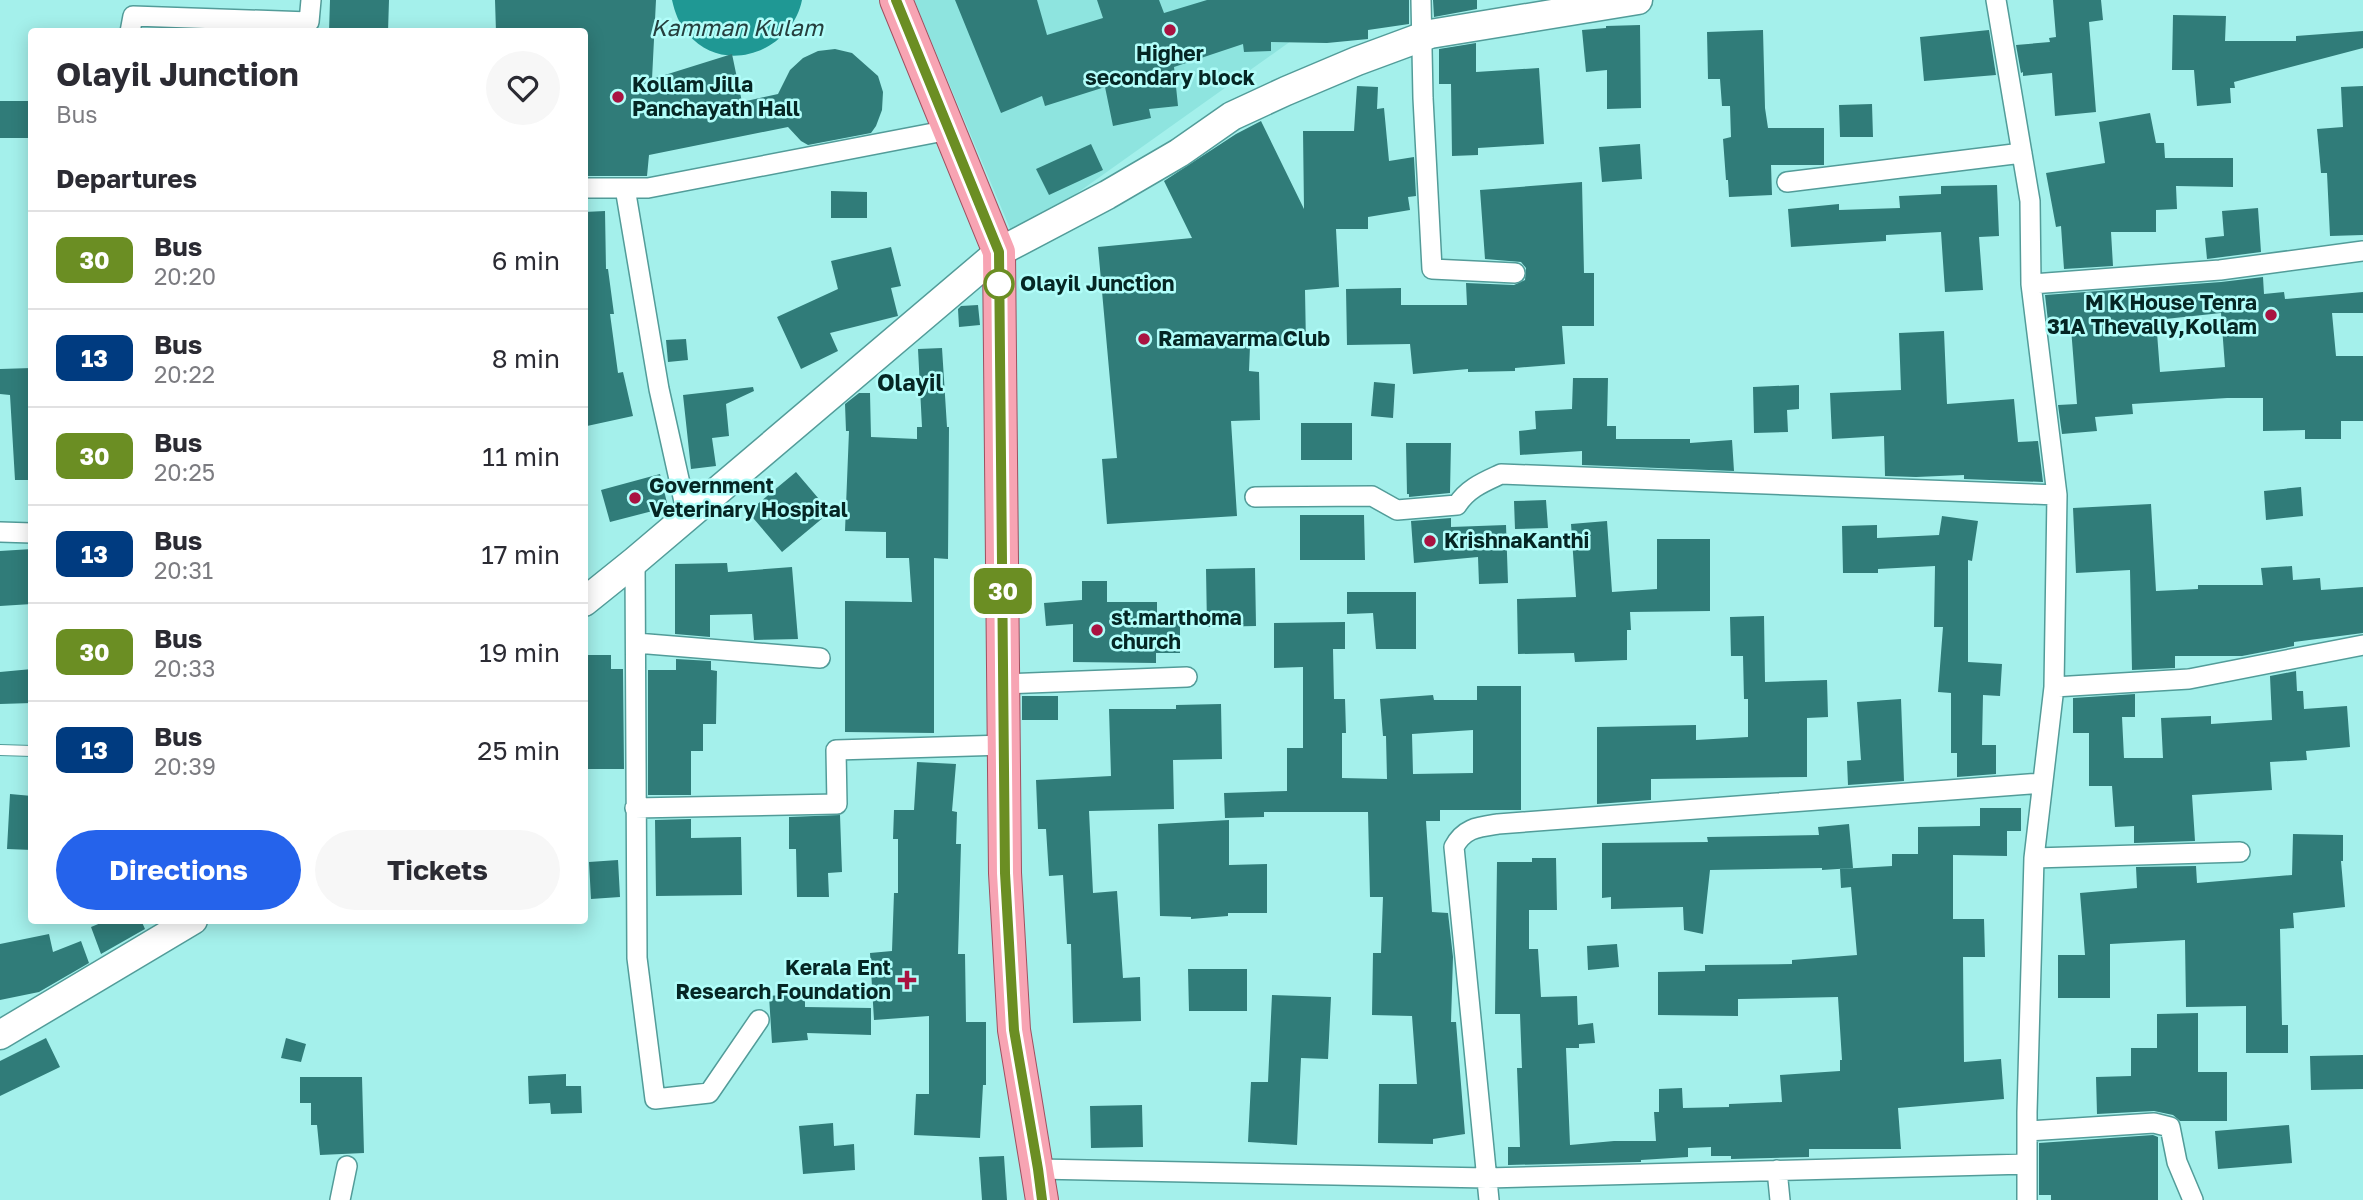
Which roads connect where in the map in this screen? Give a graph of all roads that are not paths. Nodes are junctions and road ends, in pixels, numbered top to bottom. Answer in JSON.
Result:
{"nodes":[{"id":1,"x":311,"y":0,"type":"edge"},
{"id":2,"x":896,"y":0,"type":"edge"},
{"id":3,"x":1421,"y":0,"type":"edge"},
{"id":4,"x":1638,"y":0,"type":"edge"},
{"id":5,"x":1996,"y":0,"type":"edge"},
{"id":6,"x":131,"y":28,"type":"edge"},
{"id":7,"x":1422,"y":37,"type":"junction"},
{"id":8,"x":949,"y":130,"type":"junction"},
{"id":9,"x":2022,"y":153,"type":"junction"},
{"id":10,"x":1787,"y":182,"type":"dead end"},
{"id":11,"x":588,"y":188,"type":"edge"},
{"id":12,"x":625,"y":188,"type":"junction"},
{"id":13,"x":2363,"y":251,"type":"edge"},
{"id":14,"x":999,"y":252,"type":"junction"},
{"id":15,"x":1515,"y":273,"type":"dead end"},
{"id":16,"x":2031,"y":284,"type":"junction"},
{"id":17,"x":2057,"y":495,"type":"junction"},
{"id":18,"x":1255,"y":497,"type":"dead end"},
{"id":19,"x":687,"y":515,"type":"junction"},
{"id":20,"x":0,"y":532,"type":"edge"},
{"id":21,"x":28,"y":533,"type":"edge"},
{"id":22,"x":635,"y":561,"type":"junction"},
{"id":23,"x":588,"y":599,"type":"edge"},
{"id":24,"x":636,"y":643,"type":"junction"},
{"id":25,"x":2363,"y":645,"type":"edge"},
{"id":26,"x":820,"y":658,"type":"dead end"},
{"id":27,"x":1187,"y":677,"type":"dead end"},
{"id":28,"x":1004,"y":684,"type":"junction"},
{"id":29,"x":2054,"y":687,"type":"junction"},
{"id":30,"x":1005,"y":745,"type":"junction"},
{"id":31,"x":0,"y":750,"type":"edge"},
{"id":32,"x":28,"y":751,"type":"edge"},
{"id":33,"x":2042,"y":783,"type":"junction"},
{"id":34,"x":635,"y":808,"type":"junction"},
{"id":35,"x":2240,"y":852,"type":"dead end"},
{"id":36,"x":2034,"y":858,"type":"junction"},
{"id":37,"x":186,"y":924,"type":"edge"},
{"id":38,"x":758,"y":1020,"type":"dead end"},
{"id":39,"x":0,"y":1035,"type":"edge"},
{"id":40,"x":2027,"y":1131,"type":"junction"},
{"id":41,"x":2027,"y":1164,"type":"junction"},
{"id":42,"x":347,"y":1166,"type":"dead end"},
{"id":43,"x":1038,"y":1169,"type":"junction"},
{"id":44,"x":1777,"y":1170,"type":"junction"},
{"id":45,"x":1487,"y":1178,"type":"junction"},
{"id":46,"x":340,"y":1200,"type":"edge"},
{"id":47,"x":1042,"y":1200,"type":"edge"},
{"id":48,"x":1489,"y":1200,"type":"edge"},
{"id":49,"x":1780,"y":1200,"type":"edge"},
{"id":50,"x":2027,"y":1200,"type":"edge"},
{"id":51,"x":2193,"y":1200,"type":"edge"}],
"edges":[{"from":1,"to":6,"type":"street"},
{"from":2,"to":8,"type":"main road"},
{"from":3,"to":7,"type":"street"},
{"from":4,"to":7,"type":"street"},
{"from":5,"to":9,"type":"street"},
{"from":7,"to":14,"type":"street"},
{"from":7,"to":15,"type":"street"},
{"from":8,"to":12,"type":"street"},
{"from":8,"to":14,"type":"main road"},
{"from":9,"to":10,"type":"street"},
{"from":9,"to":16,"type":"street"},
{"from":11,"to":12,"type":"street"},
{"from":12,"to":19,"type":"street"},
{"from":13,"to":16,"type":"street"},
{"from":14,"to":19,"type":"street"},
{"from":14,"to":28,"type":"main road"},
{"from":16,"to":17,"type":"street"},
{"from":17,"to":18,"type":"street"},
{"from":17,"to":29,"type":"street"},
{"from":19,"to":22,"type":"street"},
{"from":20,"to":21,"type":"street"},
{"from":22,"to":23,"type":"street"},
{"from":22,"to":24,"type":"street"},
{"from":24,"to":26,"type":"street"},
{"from":24,"to":34,"type":"street"},
{"from":25,"to":29,"type":"street"},
{"from":27,"to":28,"type":"street"},
{"from":28,"to":30,"type":"main road"},
{"from":29,"to":33,"type":"street"},
{"from":30,"to":34,"type":"street"},
{"from":30,"to":43,"type":"main road"},
{"from":31,"to":32,"type":"lane"},
{"from":33,"to":36,"type":"street"},
{"from":33,"to":45,"type":"street"},
{"from":34,"to":38,"type":"street"},
{"from":35,"to":36,"type":"street"},
{"from":36,"to":40,"type":"street"},
{"from":37,"to":39,"type":"street"},
{"from":40,"to":41,"type":"street"},
{"from":40,"to":51,"type":"street"},
{"from":41,"to":44,"type":"street"},
{"from":41,"to":50,"type":"street"},
{"from":42,"to":46,"type":"street"},
{"from":43,"to":45,"type":"street"},
{"from":43,"to":47,"type":"main road"},
{"from":44,"to":45,"type":"street"},
{"from":44,"to":49,"type":"street"},
{"from":45,"to":48,"type":"street"}]}
